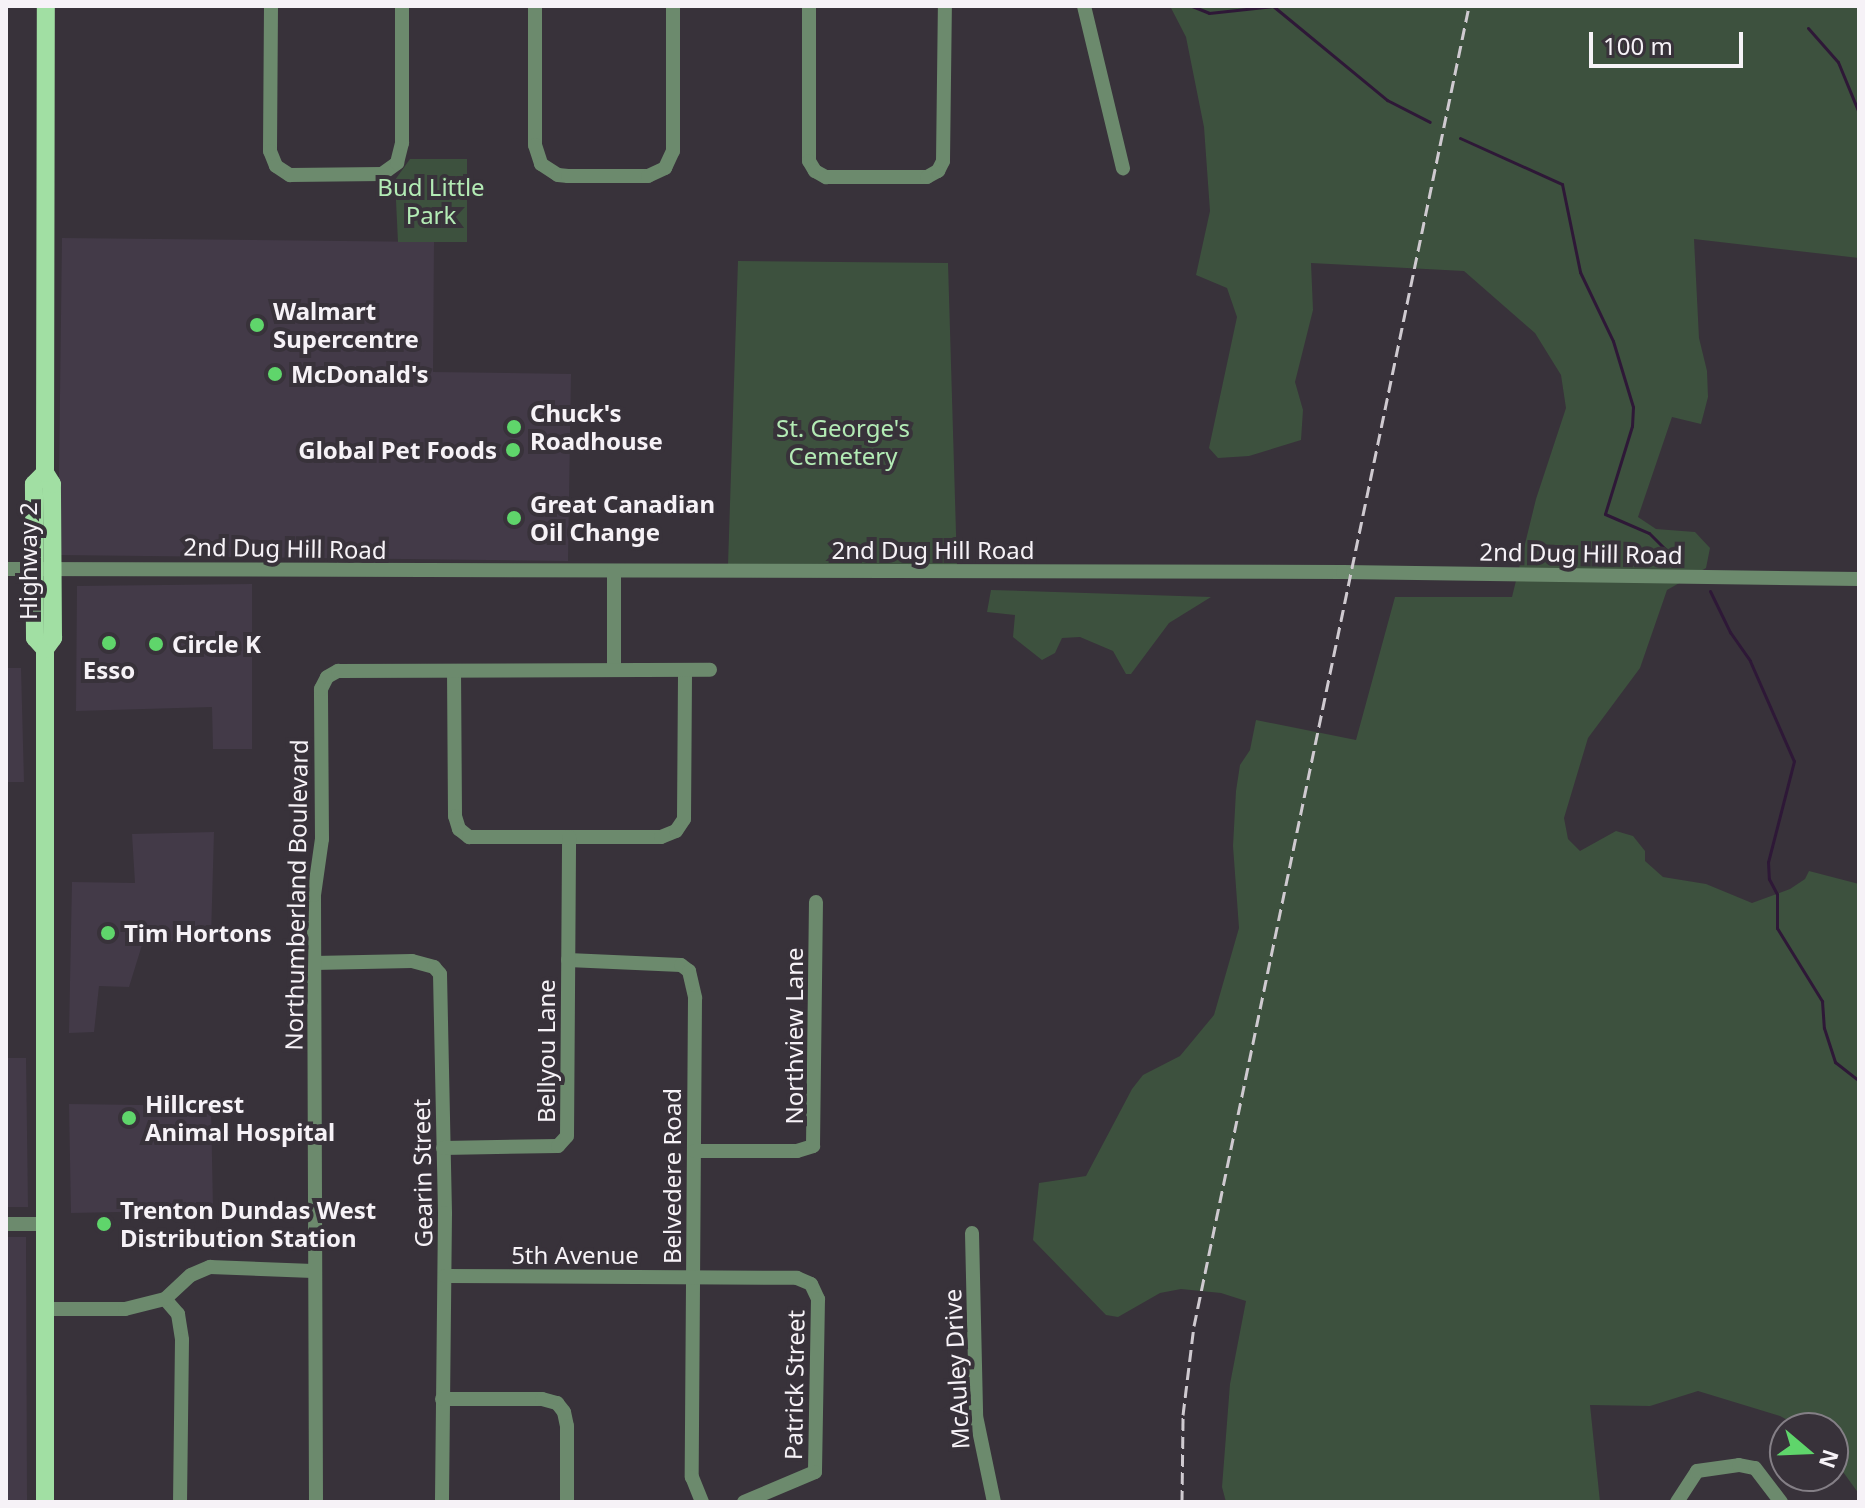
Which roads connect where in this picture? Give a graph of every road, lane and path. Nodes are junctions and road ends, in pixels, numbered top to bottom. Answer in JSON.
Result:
{"nodes":[{"id":1,"x":46,"y":6,"type":"edge"},
{"id":2,"x":271,"y":6,"type":"edge"},
{"id":3,"x":402,"y":6,"type":"edge"},
{"id":4,"x":535,"y":6,"type":"edge"},
{"id":5,"x":673,"y":6,"type":"edge"},
{"id":6,"x":809,"y":6,"type":"edge"},
{"id":7,"x":945,"y":6,"type":"edge"},
{"id":8,"x":1084,"y":6,"type":"edge"},
{"id":9,"x":1123,"y":168,"type":"dead end"},
{"id":10,"x":43,"y":568,"type":"junction"},
{"id":11,"x":6,"y":569,"type":"edge"},
{"id":12,"x":614,"y":571,"type":"junction"},
{"id":13,"x":1859,"y":579,"type":"edge"},
{"id":14,"x":614,"y":670,"type":"junction"},
{"id":15,"x":685,"y":670,"type":"junction"},
{"id":16,"x":710,"y":670,"type":"dead end"},
{"id":17,"x":454,"y":671,"type":"junction"},
{"id":18,"x":569,"y":837,"type":"junction"},
{"id":19,"x":816,"y":902,"type":"dead end"},
{"id":20,"x":568,"y":960,"type":"junction"},
{"id":21,"x":314,"y":963,"type":"junction"},
{"id":22,"x":443,"y":1148,"type":"junction"},
{"id":23,"x":694,"y":1151,"type":"junction"},
{"id":24,"x":6,"y":1224,"type":"edge"},
{"id":25,"x":46,"y":1224,"type":"junction"},
{"id":26,"x":972,"y":1233,"type":"dead end"},
{"id":27,"x":313,"y":1271,"type":"junction"},
{"id":28,"x":445,"y":1276,"type":"junction"},
{"id":29,"x":694,"y":1277,"type":"junction"},
{"id":30,"x":800,"y":1279,"type":"joint"},
{"id":31,"x":165,"y":1299,"type":"junction"},
{"id":32,"x":46,"y":1309,"type":"junction"},
{"id":33,"x":442,"y":1399,"type":"junction"},
{"id":34,"x":45,"y":1502,"type":"edge"},
{"id":35,"x":180,"y":1502,"type":"edge"},
{"id":36,"x":316,"y":1502,"type":"edge"},
{"id":37,"x":442,"y":1502,"type":"edge"},
{"id":38,"x":567,"y":1502,"type":"edge"},
{"id":39,"x":702,"y":1502,"type":"edge"},
{"id":40,"x":744,"y":1502,"type":"edge"},
{"id":41,"x":994,"y":1502,"type":"edge"},
{"id":42,"x":1677,"y":1502,"type":"edge"},
{"id":43,"x":1781,"y":1502,"type":"edge"}],
"edges":[{"from":1,"to":10,"type":"main road","name":"Highway 2"},
{"from":2,"to":3,"type":"street"},
{"from":4,"to":5,"type":"street"},
{"from":6,"to":7,"type":"street"},
{"from":8,"to":9,"type":"street"},
{"from":10,"to":11,"type":"street","name":"2nd Dug Hill Road"},
{"from":10,"to":12,"type":"street","name":"2nd Dug Hill Road"},
{"from":10,"to":25,"type":"main road","name":"Highway 2"},
{"from":12,"to":13,"type":"street","name":"2nd Dug Hill Road"},
{"from":12,"to":14,"type":"street"},
{"from":14,"to":15,"type":"street"},
{"from":14,"to":17,"type":"street","name":"Northumberland Boulevard"},
{"from":15,"to":16,"type":"street"},
{"from":15,"to":18,"type":"street"},
{"from":17,"to":18,"type":"street"},
{"from":17,"to":21,"type":"street","name":"Northumberland Boulevard"},
{"from":18,"to":20,"type":"street","name":"Bellyou Lane"},
{"from":19,"to":23,"type":"street","name":"Northview Lane"},
{"from":20,"to":22,"type":"street","name":"Bellyou Lane"},
{"from":20,"to":23,"type":"street","name":"Belvedere Road"},
{"from":21,"to":22,"type":"street","name":"Gearin Street"},
{"from":21,"to":27,"type":"street","name":"Northumberland Boulevard"},
{"from":22,"to":28,"type":"street","name":"Gearin Street"},
{"from":23,"to":29,"type":"street","name":"Belvedere Road"},
{"from":24,"to":25,"type":"street"},
{"from":25,"to":32,"type":"main road","name":"Highway 2"},
{"from":26,"to":41,"type":"street","name":"McAuley Drive"},
{"from":27,"to":31,"type":"street"},
{"from":27,"to":36,"type":"street","name":"Northumberland Boulevard"},
{"from":28,"to":29,"type":"street","name":"5th Avenue"},
{"from":28,"to":33,"type":"street","name":"Gearin Street"},
{"from":29,"to":30,"type":"street","name":"5th Avenue"},
{"from":29,"to":39,"type":"street","name":"Belvedere Road"},
{"from":30,"to":40,"type":"street","name":"Patrick Street"},
{"from":31,"to":32,"type":"street"},
{"from":31,"to":35,"type":"street"},
{"from":32,"to":34,"type":"main road","name":"Highway 2"},
{"from":33,"to":37,"type":"street","name":"Gearin Street"},
{"from":33,"to":38,"type":"street"},
{"from":42,"to":43,"type":"street"}]}
